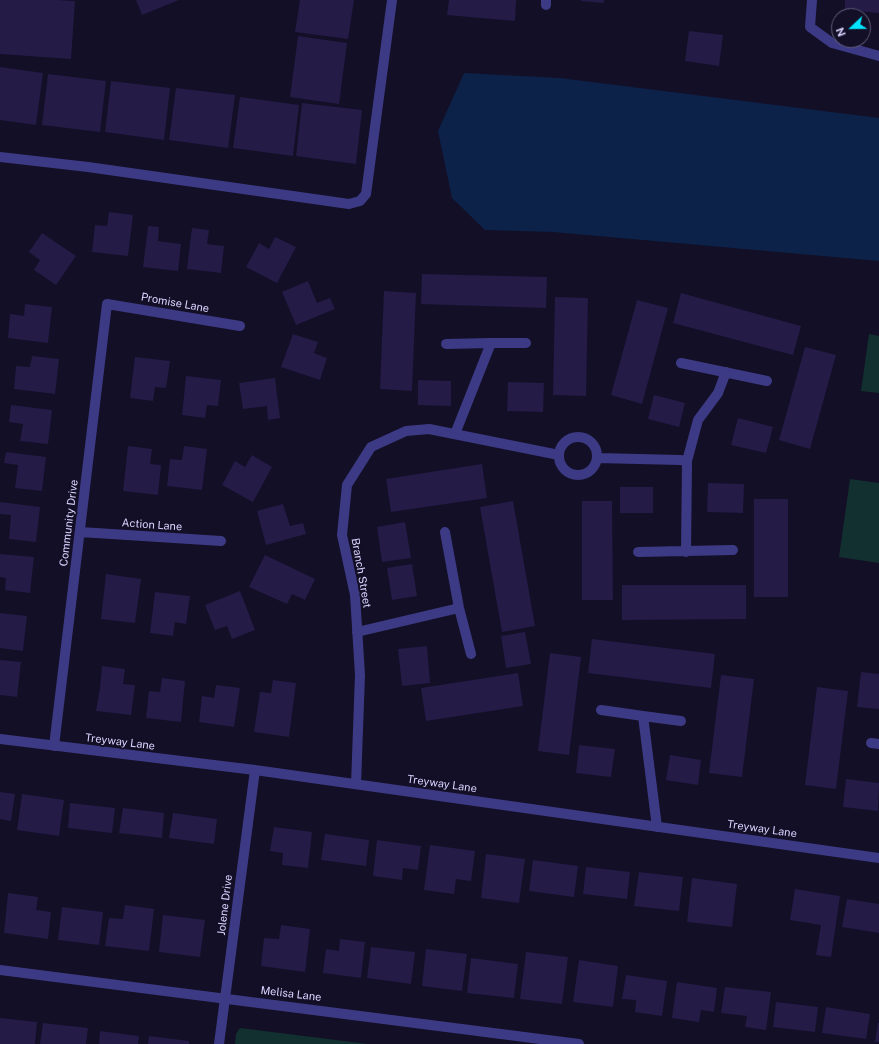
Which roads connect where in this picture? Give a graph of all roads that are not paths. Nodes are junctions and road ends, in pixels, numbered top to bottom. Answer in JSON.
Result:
{"nodes":[{"id":1,"x":392,"y":0,"type":"edge"},
{"id":2,"x":812,"y":0,"type":"edge"},
{"id":3,"x":879,"y":56,"type":"edge"},
{"id":4,"x":0,"y":157,"type":"edge"},
{"id":5,"x":107,"y":304,"type":"joint"},
{"id":6,"x":240,"y":326,"type":"dead end"},
{"id":7,"x":491,"y":343,"type":"junction"},
{"id":8,"x":526,"y":343,"type":"dead end"},
{"id":9,"x":446,"y":344,"type":"dead end"},
{"id":10,"x":681,"y":363,"type":"dead end"},
{"id":11,"x":726,"y":372,"type":"junction"},
{"id":12,"x":768,"y":381,"type":"dead end"},
{"id":13,"x":455,"y":434,"type":"junction"},
{"id":14,"x":558,"y":455,"type":"junction"},
{"id":15,"x":597,"y":458,"type":"junction"},
{"id":16,"x":687,"y":462,"type":"junction"},
{"id":17,"x":80,"y":532,"type":"junction"},
{"id":18,"x":445,"y":532,"type":"dead end"},
{"id":19,"x":221,"y":541,"type":"dead end"},
{"id":20,"x":733,"y":550,"type":"dead end"},
{"id":21,"x":638,"y":552,"type":"dead end"},
{"id":22,"x":686,"y":552,"type":"junction"},
{"id":23,"x":459,"y":608,"type":"junction"},
{"id":24,"x":357,"y":632,"type":"junction"},
{"id":25,"x":471,"y":654,"type":"dead end"},
{"id":26,"x":601,"y":710,"type":"dead end"},
{"id":27,"x":643,"y":716,"type":"junction"},
{"id":28,"x":681,"y":721,"type":"dead end"},
{"id":29,"x":0,"y":739,"type":"edge"},
{"id":30,"x":54,"y":746,"type":"junction"},
{"id":31,"x":255,"y":770,"type":"junction"},
{"id":32,"x":356,"y":784,"type":"junction"},
{"id":33,"x":657,"y":827,"type":"junction"},
{"id":34,"x":879,"y":858,"type":"edge"},
{"id":35,"x":0,"y":970,"type":"edge"},
{"id":36,"x":226,"y":998,"type":"junction"},
{"id":37,"x":219,"y":1044,"type":"edge"},
{"id":38,"x":578,"y":1044,"type":"edge"}],
"edges":[{"from":1,"to":4,"type":"street"},
{"from":2,"to":3,"type":"street"},
{"from":5,"to":6,"type":"street","name":"Promise Lane"},
{"from":5,"to":17,"type":"street","name":"Community Drive"},
{"from":7,"to":8,"type":"street"},
{"from":7,"to":9,"type":"street"},
{"from":7,"to":13,"type":"street"},
{"from":10,"to":11,"type":"street"},
{"from":11,"to":12,"type":"street"},
{"from":11,"to":16,"type":"street"},
{"from":13,"to":14,"type":"street","name":"Branch Street"},
{"from":13,"to":24,"type":"street","name":"Branch Street"},
{"from":14,"to":15,"type":"street"},
{"from":14,"to":15,"type":"street"},
{"from":15,"to":16,"type":"street"},
{"from":16,"to":22,"type":"street"},
{"from":17,"to":19,"type":"street","name":"Action Lane"},
{"from":17,"to":30,"type":"street","name":"Community Drive"},
{"from":18,"to":23,"type":"street"},
{"from":20,"to":22,"type":"street"},
{"from":21,"to":22,"type":"street"},
{"from":23,"to":24,"type":"street"},
{"from":23,"to":25,"type":"street"},
{"from":24,"to":32,"type":"street","name":"Branch Street"},
{"from":26,"to":27,"type":"street"},
{"from":27,"to":28,"type":"street"},
{"from":27,"to":33,"type":"street"},
{"from":29,"to":30,"type":"street","name":"Treyway Lane"},
{"from":30,"to":31,"type":"street","name":"Treyway Lane"},
{"from":31,"to":32,"type":"street","name":"Treyway Lane"},
{"from":31,"to":36,"type":"street","name":"Jolene Drive"},
{"from":32,"to":33,"type":"street","name":"Treyway Lane"},
{"from":33,"to":34,"type":"street","name":"Treyway Lane"},
{"from":35,"to":36,"type":"street","name":"Melisa Lane"},
{"from":36,"to":37,"type":"street","name":"Jolene Drive"},
{"from":36,"to":38,"type":"street","name":"Melisa Lane"}]}
